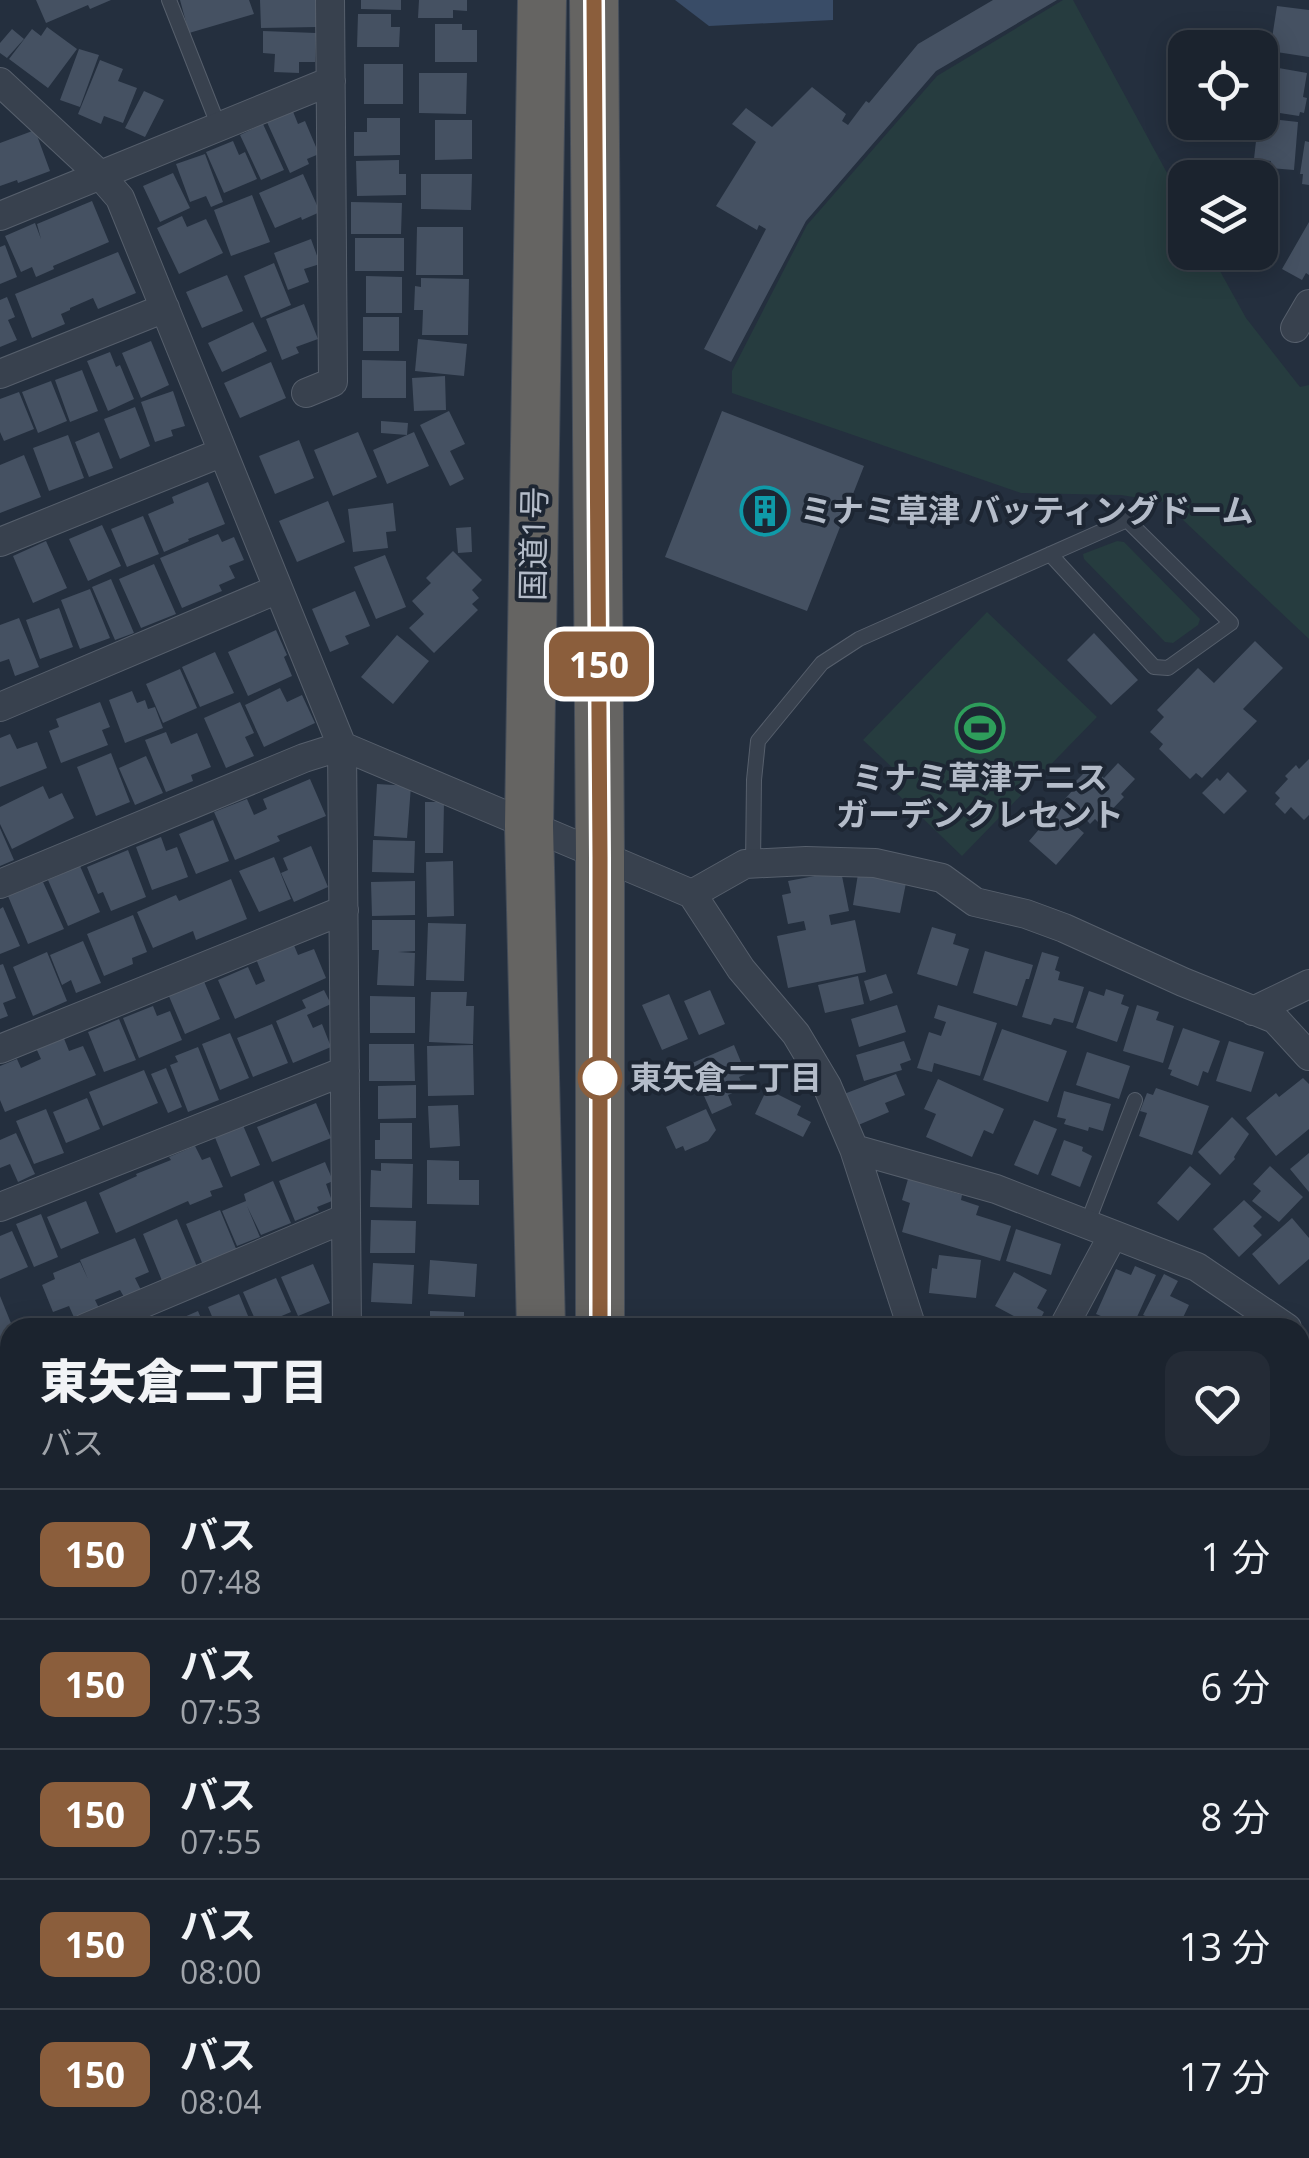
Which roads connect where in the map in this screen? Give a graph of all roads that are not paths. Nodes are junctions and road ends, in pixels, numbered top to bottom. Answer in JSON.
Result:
{"nodes":[{"id":1,"x":170,"y":0,"type":"edge"},
{"id":2,"x":330,"y":0,"type":"edge"},
{"id":3,"x":542,"y":0,"type":"edge"},
{"id":4,"x":594,"y":0,"type":"edge"},
{"id":5,"x":330,"y":81,"type":"junction"},
{"id":6,"x":0,"y":82,"type":"edge"},
{"id":7,"x":219,"y":127,"type":"junction"},
{"id":8,"x":100,"y":175,"type":"junction"},
{"id":9,"x":0,"y":216,"type":"edge"},
{"id":10,"x":164,"y":308,"type":"junction"},
{"id":11,"x":0,"y":374,"type":"edge"},
{"id":12,"x":306,"y":393,"type":"dead end"},
{"id":13,"x":223,"y":452,"type":"junction"},
{"id":14,"x":0,"y":542,"type":"edge"},
{"id":15,"x":1050,"y":554,"type":"junction"},
{"id":16,"x":278,"y":589,"type":"junction"},
{"id":17,"x":0,"y":707,"type":"edge"},
{"id":18,"x":342,"y":746,"type":"junction"},
{"id":19,"x":529,"y":826,"type":"junction"},
{"id":20,"x":600,"y":857,"type":"junction"},
{"id":21,"x":753,"y":864,"type":"junction"},
{"id":22,"x":0,"y":884,"type":"edge"},
{"id":23,"x":692,"y":894,"type":"junction"},
{"id":24,"x":344,"y":910,"type":"junction"},
{"id":25,"x":1309,"y":984,"type":"edge"},
{"id":26,"x":1253,"y":1010,"type":"junction"},
{"id":27,"x":0,"y":1049,"type":"edge"},
{"id":28,"x":1309,"y":1056,"type":"edge"},
{"id":29,"x":345,"y":1071,"type":"junction"},
{"id":30,"x":1134,"y":1100,"type":"dead end"},
{"id":31,"x":854,"y":1149,"type":"junction"},
{"id":32,"x":0,"y":1208,"type":"edge"},
{"id":33,"x":346,"y":1218,"type":"junction"},
{"id":34,"x":1100,"y":1230,"type":"junction"},
{"id":35,"x":109,"y":1318,"type":"edge"},
{"id":36,"x":347,"y":1318,"type":"edge"},
{"id":37,"x":541,"y":1318,"type":"edge"},
{"id":38,"x":600,"y":1318,"type":"edge"},
{"id":39,"x":909,"y":1318,"type":"edge"},
{"id":40,"x":1067,"y":1318,"type":"edge"},
{"id":41,"x":1272,"y":1318,"type":"edge"}],
"edges":[{"from":1,"to":7,"type":"lane"},
{"from":2,"to":5,"type":"street"},
{"from":3,"to":19,"type":"highway","name":"国道1号"},
{"from":4,"to":20,"type":"highway","name":"国道1号"},
{"from":5,"to":7,"type":"street"},
{"from":5,"to":12,"type":"street"},
{"from":6,"to":8,"type":"street"},
{"from":7,"to":8,"type":"street"},
{"from":8,"to":9,"type":"street"},
{"from":8,"to":10,"type":"street"},
{"from":10,"to":11,"type":"street"},
{"from":10,"to":13,"type":"street"},
{"from":13,"to":14,"type":"street"},
{"from":13,"to":16,"type":"street"},
{"from":15,"to":15,"type":"lane"},
{"from":15,"to":21,"type":"lane"},
{"from":16,"to":17,"type":"street"},
{"from":16,"to":18,"type":"street"},
{"from":18,"to":19,"type":"street"},
{"from":18,"to":22,"type":"street"},
{"from":18,"to":24,"type":"street"},
{"from":19,"to":20,"type":"street"},
{"from":19,"to":37,"type":"highway","name":"国道1号"},
{"from":20,"to":23,"type":"street"},
{"from":20,"to":38,"type":"highway","name":"国道1号"},
{"from":21,"to":23,"type":"street"},
{"from":21,"to":26,"type":"street"},
{"from":23,"to":31,"type":"street"},
{"from":24,"to":27,"type":"street"},
{"from":24,"to":29,"type":"street"},
{"from":25,"to":26,"type":"street"},
{"from":26,"to":28,"type":"street"},
{"from":29,"to":32,"type":"street"},
{"from":29,"to":33,"type":"street"},
{"from":30,"to":34,"type":"lane"},
{"from":31,"to":34,"type":"street"},
{"from":31,"to":39,"type":"street"},
{"from":33,"to":35,"type":"street"},
{"from":33,"to":36,"type":"street"},
{"from":34,"to":40,"type":"street"},
{"from":34,"to":41,"type":"street"}]}
